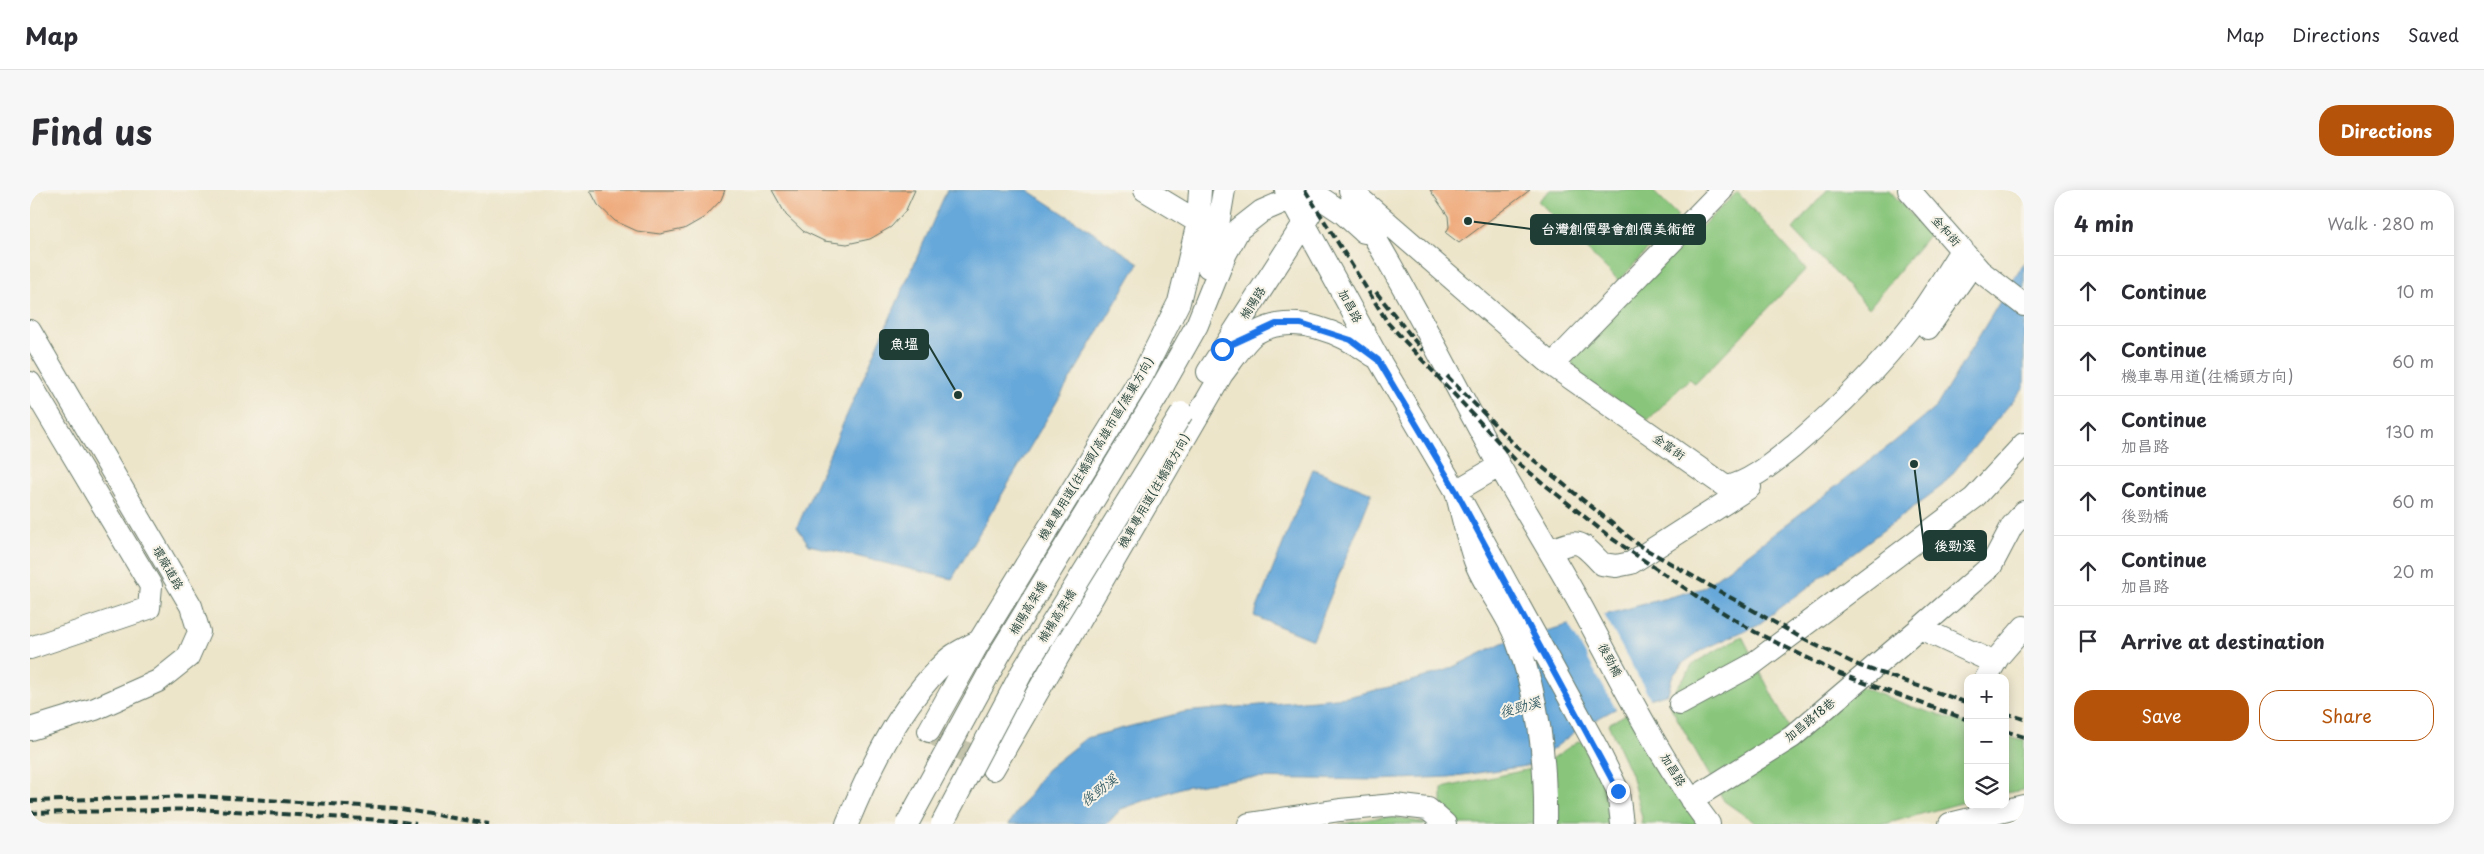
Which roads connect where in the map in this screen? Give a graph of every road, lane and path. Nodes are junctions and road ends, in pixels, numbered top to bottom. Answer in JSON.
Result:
{"nodes":[{"id":1,"x":1145,"y":190,"type":"edge"},
{"id":2,"x":1200,"y":190,"type":"edge"},
{"id":3,"x":1224,"y":190,"type":"edge"},
{"id":4,"x":1346,"y":190,"type":"edge"},
{"id":5,"x":1350,"y":190,"type":"edge"},
{"id":6,"x":1722,"y":190,"type":"edge"},
{"id":7,"x":1909,"y":190,"type":"edge"},
{"id":8,"x":1316,"y":193,"type":"edge"},
{"id":9,"x":1288,"y":194,"type":"edge"},
{"id":10,"x":1198,"y":222,"type":"junction"},
{"id":11,"x":1304,"y":225,"type":"junction"},
{"id":12,"x":1383,"y":249,"type":"junction"},
{"id":13,"x":1972,"y":261,"type":"junction"},
{"id":14,"x":2024,"y":304,"type":"edge"},
{"id":15,"x":30,"y":331,"type":"edge"},
{"id":16,"x":1255,"y":334,"type":"junction"},
{"id":17,"x":1222,"y":349,"type":"junction"},
{"id":18,"x":1378,"y":360,"type":"junction"},
{"id":19,"x":1552,"y":365,"type":"junction"},
{"id":20,"x":30,"y":383,"type":"edge"},
{"id":21,"x":1157,"y":396,"type":"junction"},
{"id":22,"x":1182,"y":413,"type":"joint"},
{"id":23,"x":2024,"y":444,"type":"edge"},
{"id":24,"x":1499,"y":466,"type":"junction"},
{"id":25,"x":1456,"y":491,"type":"junction"},
{"id":26,"x":2024,"y":512,"type":"edge"},
{"id":27,"x":1550,"y":552,"type":"junction"},
{"id":28,"x":2024,"y":627,"type":"edge"},
{"id":29,"x":1920,"y":628,"type":"junction"},
{"id":30,"x":1524,"y":633,"type":"junction"},
{"id":31,"x":980,"y":640,"type":"junction"},
{"id":32,"x":30,"y":648,"type":"edge"},
{"id":33,"x":1990,"y":670,"type":"edge"},
{"id":34,"x":1680,"y":704,"type":"dead end"},
{"id":35,"x":1639,"y":715,"type":"joint"},
{"id":36,"x":30,"y":729,"type":"edge"},
{"id":37,"x":929,"y":731,"type":"dead end"},
{"id":38,"x":993,"y":769,"type":"dead end"},
{"id":39,"x":1691,"y":800,"type":"junction"},
{"id":40,"x":2024,"y":806,"type":"edge"},
{"id":41,"x":2009,"y":807,"type":"edge"},
{"id":42,"x":1991,"y":809,"type":"edge"},
{"id":43,"x":847,"y":824,"type":"edge"},
{"id":44,"x":907,"y":824,"type":"edge"},
{"id":45,"x":942,"y":824,"type":"edge"},
{"id":46,"x":1249,"y":824,"type":"edge"},
{"id":47,"x":1444,"y":824,"type":"edge"},
{"id":48,"x":1545,"y":824,"type":"edge"},
{"id":49,"x":1622,"y":824,"type":"edge"},
{"id":50,"x":1709,"y":824,"type":"edge"},
{"id":51,"x":1950,"y":824,"type":"edge"}],
"edges":[{"from":1,"to":10,"type":"street"},
{"from":2,"to":10,"type":"street","name":"機車專用道(往橋頭/高雄市區/燕巢方向)"},
{"from":3,"to":21,"type":"street"},
{"from":4,"to":12,"type":"street"},
{"from":5,"to":19,"type":"street","name":"金富街"},
{"from":6,"to":19,"type":"street"},
{"from":7,"to":13,"type":"street","name":"金和街"},
{"from":8,"to":9,"type":"street"},
{"from":8,"to":11,"type":"street","name":"楠陽路"},
{"from":8,"to":12,"type":"street"},
{"from":9,"to":11,"type":"street","name":"加昌路"},
{"from":9,"to":21,"type":"street"},
{"from":10,"to":31,"type":"street","name":"機車專用道(往橋頭/高雄市區/燕巢方向)"},
{"from":11,"to":17,"type":"street","name":"楠陽路"},
{"from":11,"to":18,"type":"street","name":"加昌路"},
{"from":12,"to":24,"type":"street"},
{"from":13,"to":14,"type":"street","name":"金和街"},
{"from":13,"to":19,"type":"street","name":"金富街"},
{"from":13,"to":27,"type":"street"},
{"from":15,"to":36,"type":"street","name":"環廠道路"},
{"from":16,"to":17,"type":"street"},
{"from":16,"to":18,"type":"street","name":"機車專用道(往橋頭方向)"},
{"from":16,"to":38,"type":"street","name":"機車專用道(往橋頭方向)"},
{"from":17,"to":22,"type":"street","name":"楠陽路"},
{"from":18,"to":25,"type":"street","name":"加昌路"},
{"from":20,"to":32,"type":"street"},
{"from":21,"to":44,"type":"street","name":"楠陽高架橋","bridge":true},
{"from":22,"to":45,"type":"street","name":"楠楊高架橋","bridge":true},
{"from":23,"to":34,"type":"street"},
{"from":24,"to":25,"type":"street"},
{"from":24,"to":27,"type":"street"},
{"from":25,"to":30,"type":"street","name":"加昌路"},
{"from":26,"to":29,"type":"street","name":"加昌路18巷"},
{"from":27,"to":35,"type":"street","name":"後勁橋"},
{"from":28,"to":33,"type":"street"},
{"from":29,"to":33,"type":"street"},
{"from":29,"to":39,"type":"street","name":"加昌路18巷"},
{"from":30,"to":48,"type":"street"},
{"from":30,"to":49,"type":"street"},
{"from":31,"to":37,"type":"street"},
{"from":31,"to":43,"type":"street"},
{"from":35,"to":39,"type":"street","name":"加昌路"},
{"from":39,"to":50,"type":"street","name":"加昌路"},
{"from":40,"to":41,"type":"street"},
{"from":42,"to":51,"type":"street"},
{"from":46,"to":47,"type":"street"}]}
